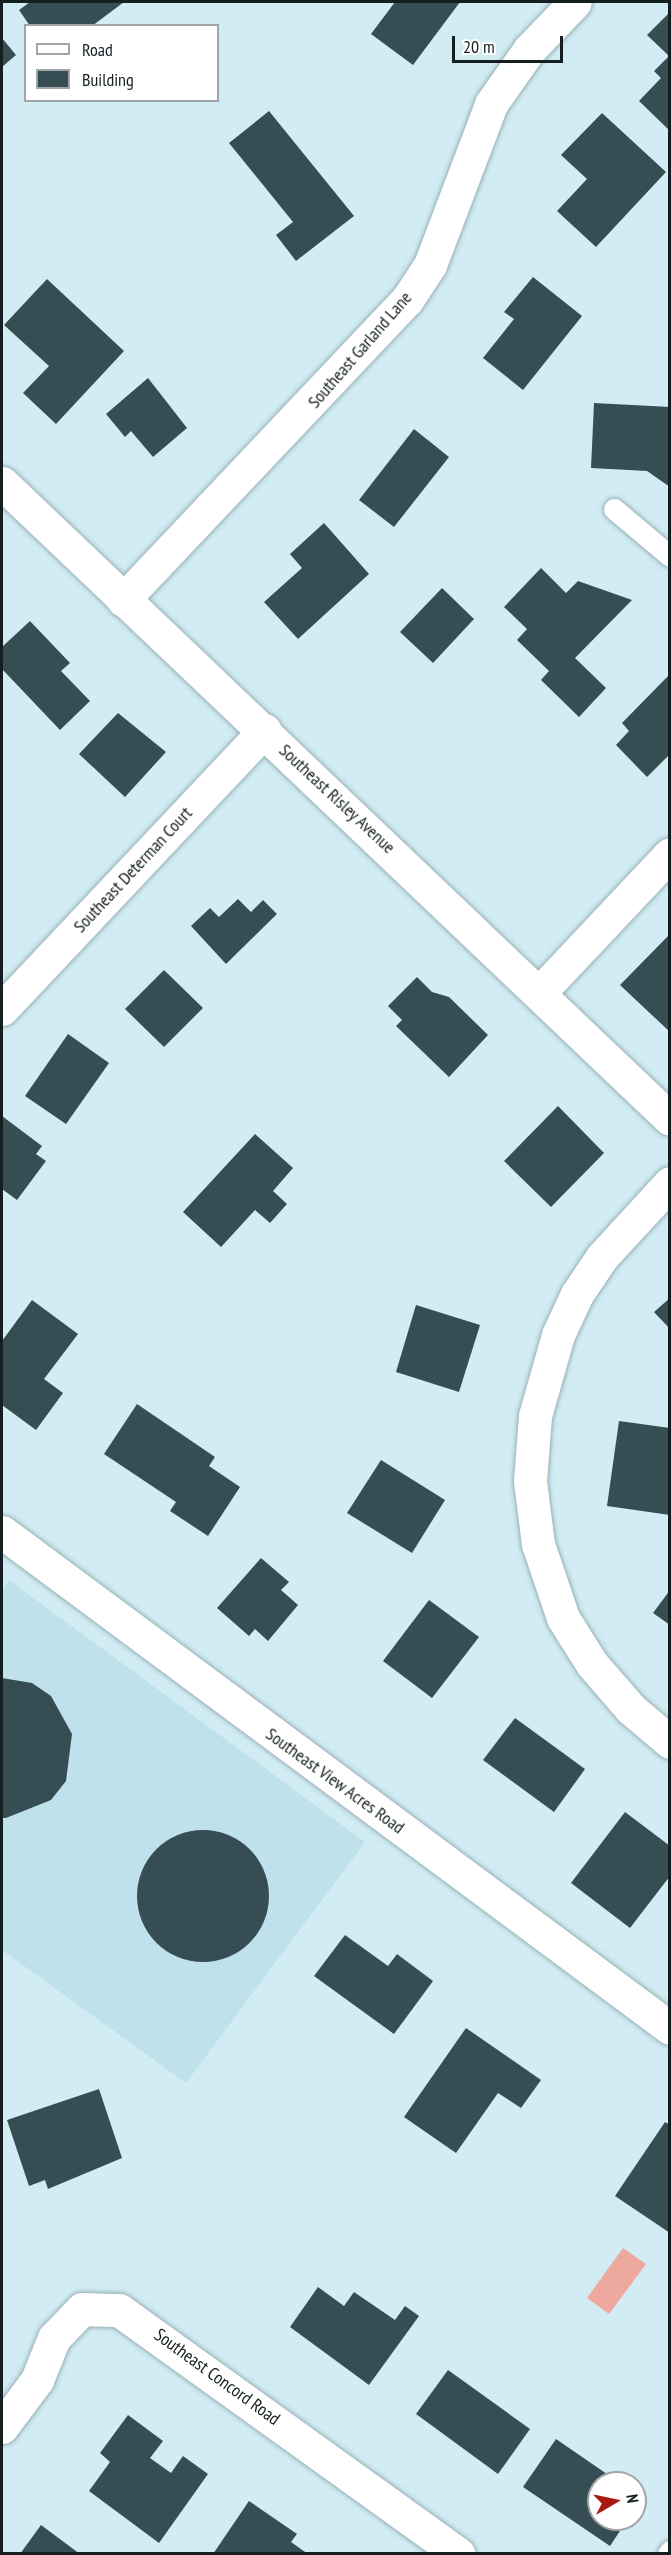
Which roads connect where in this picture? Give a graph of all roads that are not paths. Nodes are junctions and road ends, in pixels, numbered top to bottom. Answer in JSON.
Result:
{"nodes":[{"id":1,"x":575,"y":2,"type":"edge"},
{"id":2,"x":2,"y":483,"type":"edge"},
{"id":3,"x":614,"y":509,"type":"dead end"},
{"id":4,"x":669,"y":556,"type":"edge"},
{"id":5,"x":123,"y":600,"type":"junction"},
{"id":6,"x":265,"y":730,"type":"junction"},
{"id":7,"x":669,"y":854,"type":"edge"},
{"id":8,"x":541,"y":991,"type":"junction"},
{"id":9,"x":2,"y":1009,"type":"edge"},
{"id":10,"x":669,"y":1119,"type":"edge"},
{"id":11,"x":669,"y":1184,"type":"edge"},
{"id":12,"x":2,"y":1532,"type":"edge"},
{"id":13,"x":669,"y":1742,"type":"edge"},
{"id":14,"x":669,"y":2028,"type":"edge"},
{"id":15,"x":2,"y":2427,"type":"edge"},
{"id":16,"x":459,"y":2553,"type":"edge"}],
"edges":[{"from":1,"to":5,"type":"street","name":"Southeast Garland Lane"},
{"from":2,"to":5,"type":"street","name":"Southeast Risley Avenue"},
{"from":3,"to":4,"type":"lane"},
{"from":5,"to":6,"type":"street","name":"Southeast Risley Avenue"},
{"from":6,"to":8,"type":"street","name":"Southeast Risley Avenue"},
{"from":6,"to":9,"type":"street","name":"Southeast Determan Court"},
{"from":7,"to":8,"type":"street"},
{"from":8,"to":10,"type":"street","name":"Southeast Risley Avenue"},
{"from":11,"to":13,"type":"street"},
{"from":12,"to":14,"type":"street","name":"Southeast View Acres Road"},
{"from":15,"to":16,"type":"street","name":"Southeast Concord Road"}]}
